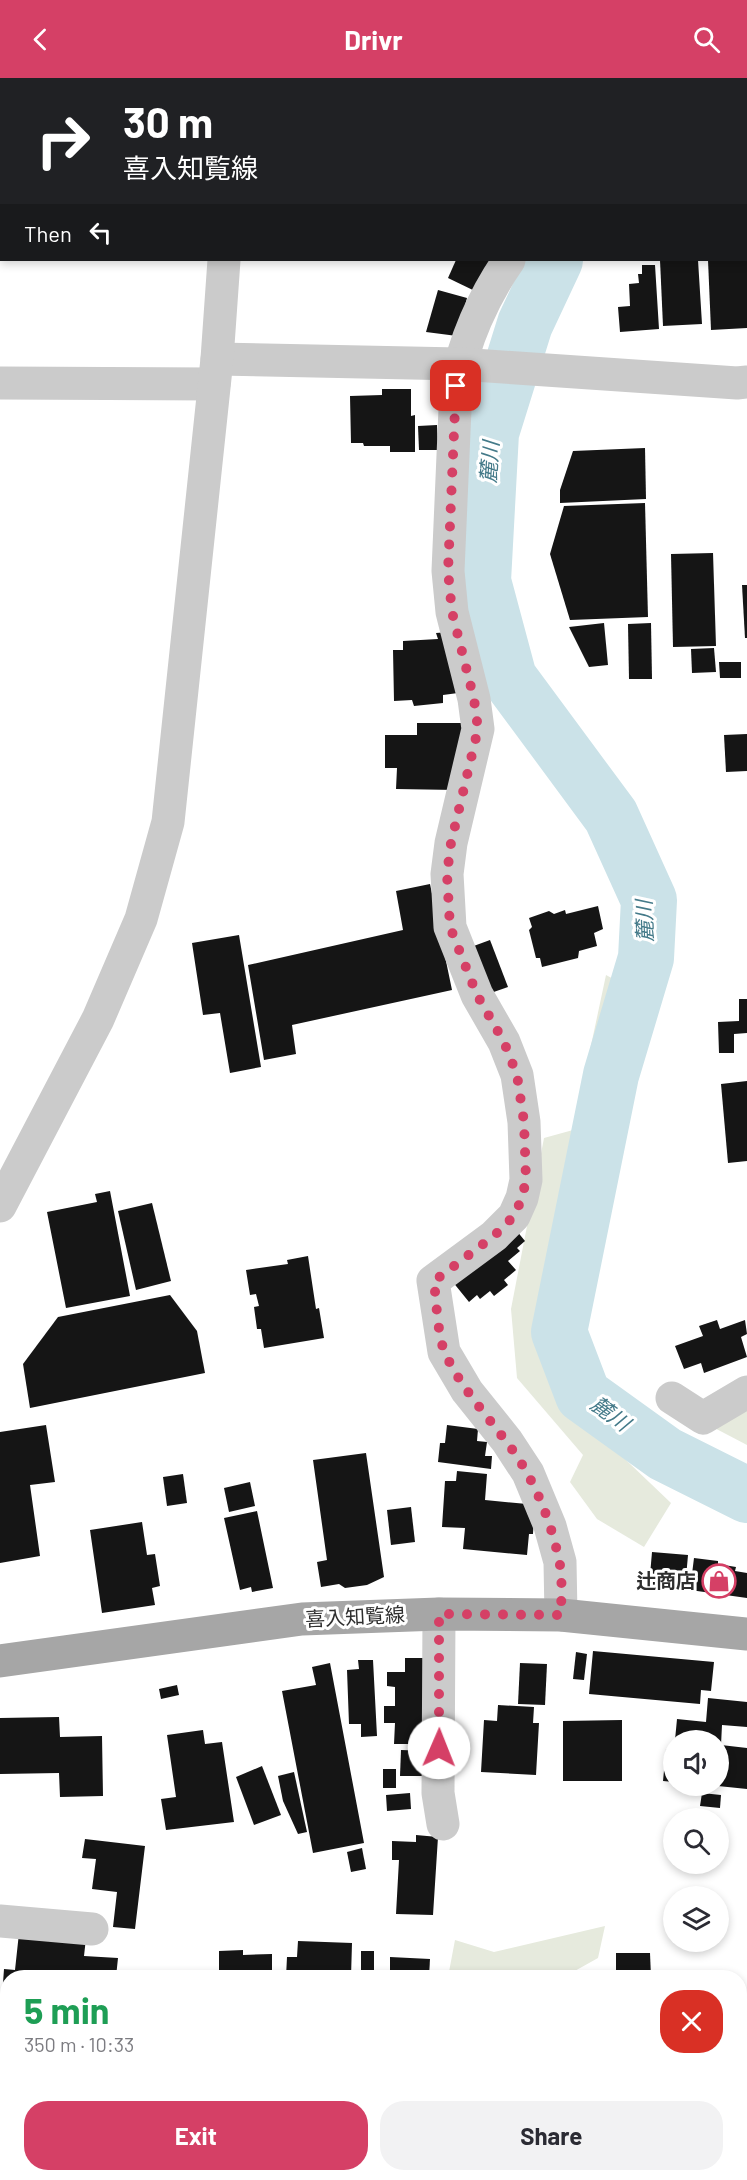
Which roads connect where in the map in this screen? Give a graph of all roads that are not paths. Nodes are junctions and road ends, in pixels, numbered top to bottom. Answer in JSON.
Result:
{"nodes":[{"id":1,"x":224,"y":261,"type":"edge"},
{"id":2,"x":508,"y":261,"type":"edge"},
{"id":3,"x":459,"y":364,"type":"junction"},
{"id":4,"x":215,"y":371,"type":"junction"},
{"id":5,"x":747,"y":382,"type":"edge"},
{"id":6,"x":0,"y":383,"type":"edge"},
{"id":7,"x":0,"y":1206,"type":"edge"},
{"id":8,"x":747,"y":1392,"type":"edge"},
{"id":9,"x":672,"y":1398,"type":"dead end"},
{"id":10,"x":439,"y":1614,"type":"junction"},
{"id":11,"x":561,"y":1615,"type":"junction"},
{"id":12,"x":747,"y":1634,"type":"edge"},
{"id":13,"x":0,"y":1661,"type":"edge"},
{"id":14,"x":443,"y":1824,"type":"dead end"},
{"id":15,"x":0,"y":1921,"type":"edge"},
{"id":16,"x":92,"y":1929,"type":"dead end"}],
"edges":[{"from":1,"to":4,"type":"street"},
{"from":2,"to":3,"type":"street"},
{"from":3,"to":4,"type":"street"},
{"from":3,"to":5,"type":"street"},
{"from":3,"to":11,"type":"street"},
{"from":4,"to":6,"type":"street"},
{"from":4,"to":7,"type":"street"},
{"from":8,"to":9,"type":"street"},
{"from":10,"to":11,"type":"main road","name":"喜入知覧線"},
{"from":10,"to":13,"type":"main road","name":"喜入知覧線"},
{"from":10,"to":14,"type":"street"},
{"from":11,"to":12,"type":"main road","name":"喜入知覧線"},
{"from":15,"to":16,"type":"street"}]}
